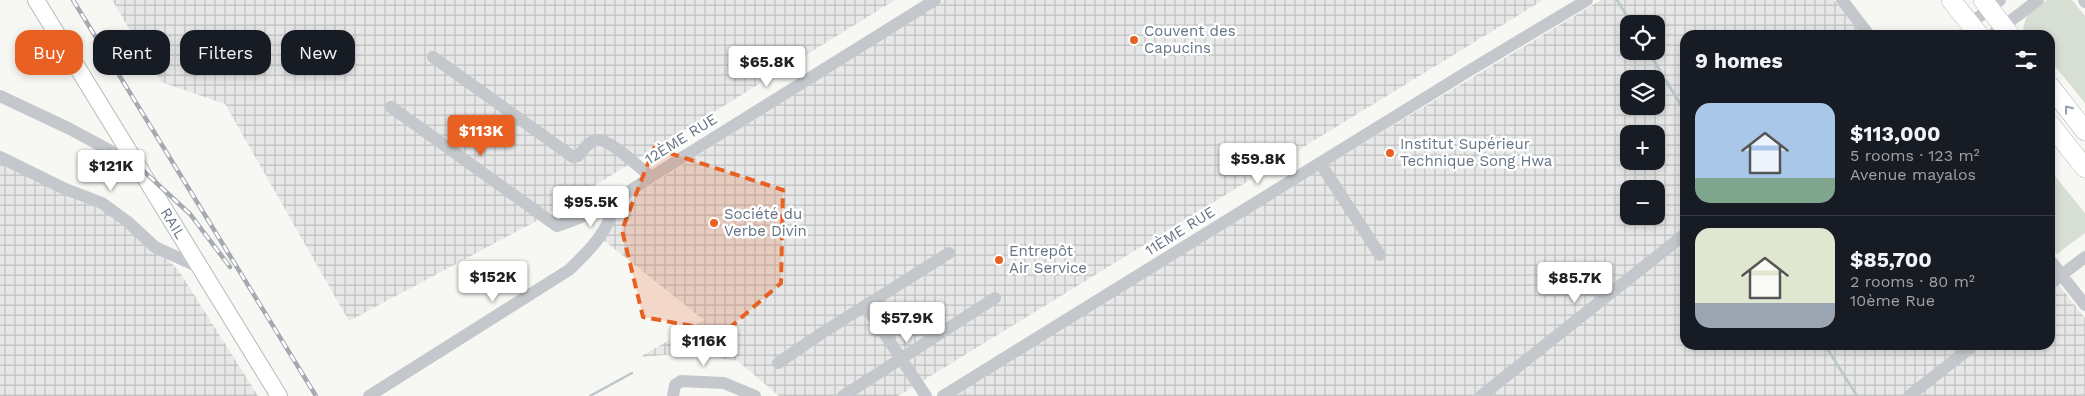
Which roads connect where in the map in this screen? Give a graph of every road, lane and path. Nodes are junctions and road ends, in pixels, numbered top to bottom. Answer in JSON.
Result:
{"nodes":[{"id":1,"x":36,"y":0,"type":"edge"},
{"id":2,"x":935,"y":0,"type":"edge"},
{"id":3,"x":1587,"y":0,"type":"edge"},
{"id":4,"x":1842,"y":0,"type":"edge"},
{"id":5,"x":1951,"y":0,"type":"edge"},
{"id":6,"x":2038,"y":0,"type":"edge"},
{"id":7,"x":1991,"y":3,"type":"edge"},
{"id":8,"x":1974,"y":29,"type":"edge"},
{"id":9,"x":1865,"y":30,"type":"edge"},
{"id":10,"x":2001,"y":30,"type":"edge"},
{"id":11,"x":2004,"y":30,"type":"edge"},
{"id":12,"x":433,"y":57,"type":"dead end"},
{"id":13,"x":2055,"y":92,"type":"edge"},
{"id":14,"x":0,"y":96,"type":"edge"},
{"id":15,"x":391,"y":108,"type":"dead end"},
{"id":16,"x":2055,"y":130,"type":"edge"},
{"id":17,"x":2085,"y":131,"type":"edge"},
{"id":18,"x":0,"y":157,"type":"edge"},
{"id":19,"x":1320,"y":163,"type":"junction"},
{"id":20,"x":138,"y":165,"type":"junction"},
{"id":21,"x":2085,"y":168,"type":"edge"},
{"id":22,"x":651,"y":177,"type":"junction"},
{"id":23,"x":615,"y":202,"type":"junction"},
{"id":24,"x":1680,"y":238,"type":"edge"},
{"id":25,"x":949,"y":253,"type":"dead end"},
{"id":26,"x":1380,"y":255,"type":"dead end"},
{"id":27,"x":2085,"y":257,"type":"edge"},
{"id":28,"x":2055,"y":266,"type":"edge"},
{"id":29,"x":200,"y":268,"type":"junction"},
{"id":30,"x":2062,"y":275,"type":"junction"},
{"id":31,"x":2055,"y":280,"type":"edge"},
{"id":32,"x":995,"y":298,"type":"dead end"},
{"id":33,"x":2085,"y":304,"type":"edge"},
{"id":34,"x":866,"y":306,"type":"junction"},
{"id":35,"x":1968,"y":350,"type":"edge"},
{"id":36,"x":901,"y":359,"type":"junction"},
{"id":37,"x":778,"y":363,"type":"dead end"},
{"id":38,"x":280,"y":396,"type":"edge"},
{"id":39,"x":369,"y":396,"type":"edge"},
{"id":40,"x":673,"y":396,"type":"edge"},
{"id":41,"x":755,"y":396,"type":"edge"},
{"id":42,"x":843,"y":396,"type":"edge"},
{"id":43,"x":926,"y":396,"type":"edge"},
{"id":44,"x":943,"y":396,"type":"edge"},
{"id":45,"x":1481,"y":396,"type":"edge"},
{"id":46,"x":1909,"y":396,"type":"edge"}],
"edges":[{"from":1,"to":20,"type":"main road","name":"RAIL"},
{"from":2,"to":22,"type":"street","name":"12ÈME RUE"},
{"from":3,"to":19,"type":"street","name":"11ÈME RUE"},
{"from":4,"to":9,"type":"street"},
{"from":5,"to":8,"type":"highway"},
{"from":6,"to":11,"type":"street"},
{"from":7,"to":8,"type":"street"},
{"from":7,"to":10,"type":"highway"},
{"from":12,"to":22,"type":"street"},
{"from":17,"to":13,"type":"highway","one_way":true},
{"from":14,"to":20,"type":"street"},
{"from":15,"to":23,"type":"street","name":"12ÈME RUE"},
{"from":16,"to":21,"type":"highway"},
{"from":18,"to":29,"type":"street"},
{"from":19,"to":26,"type":"street"},
{"from":19,"to":44,"type":"street","name":"11ÈME RUE"},
{"from":20,"to":29,"type":"main road","name":"RAIL"},
{"from":22,"to":23,"type":"street","name":"12ÈME RUE"},
{"from":23,"to":39,"type":"street"},
{"from":24,"to":45,"type":"street"},
{"from":25,"to":34,"type":"street"},
{"from":27,"to":30,"type":"street"},
{"from":28,"to":30,"type":"street"},
{"from":29,"to":38,"type":"main road","name":"RAIL"},
{"from":30,"to":31,"type":"street"},
{"from":30,"to":33,"type":"street"},
{"from":32,"to":36,"type":"street"},
{"from":34,"to":36,"type":"street"},
{"from":34,"to":37,"type":"street"},
{"from":35,"to":46,"type":"street"},
{"from":36,"to":42,"type":"street"},
{"from":36,"to":43,"type":"street"},
{"from":40,"to":41,"type":"street"}]}
